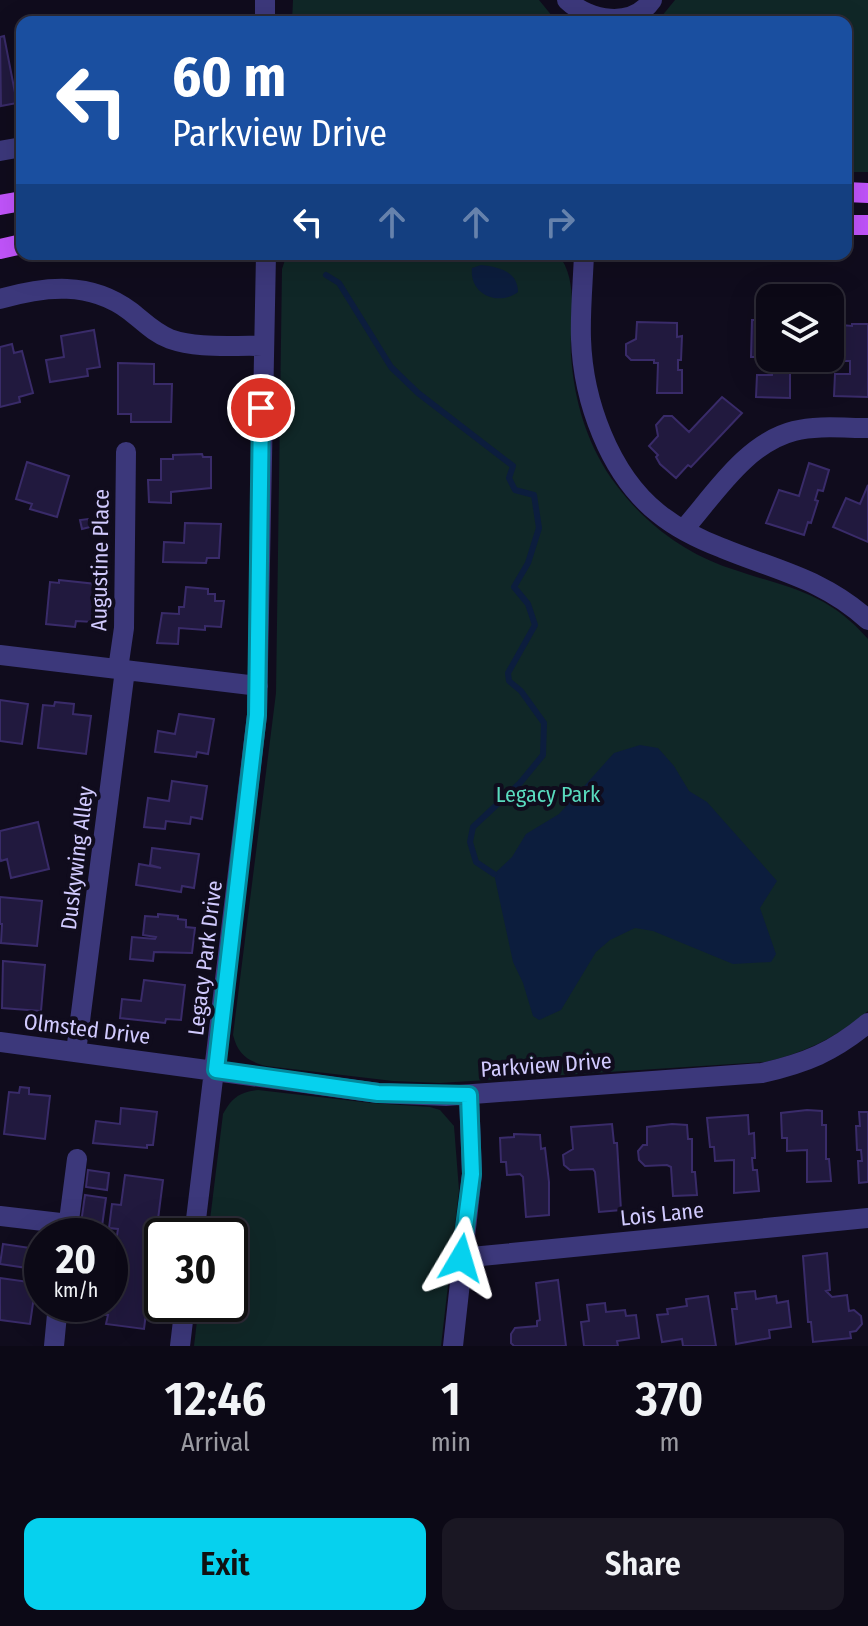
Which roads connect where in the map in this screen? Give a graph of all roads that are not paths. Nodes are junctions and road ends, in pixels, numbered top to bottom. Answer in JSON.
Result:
{"nodes":[{"id":1,"x":567,"y":0,"type":"edge"},
{"id":2,"x":652,"y":0,"type":"edge"},
{"id":3,"x":591,"y":16,"type":"edge"},
{"id":4,"x":628,"y":16,"type":"edge"},
{"id":5,"x":266,"y":260,"type":"edge"},
{"id":6,"x":584,"y":260,"type":"edge"},
{"id":7,"x":0,"y":299,"type":"edge"},
{"id":8,"x":262,"y":346,"type":"junction"},
{"id":9,"x":868,"y":428,"type":"edge"},
{"id":10,"x":126,"y":452,"type":"dead end"},
{"id":11,"x":684,"y":529,"type":"junction"},
{"id":12,"x":868,"y":620,"type":"edge"},
{"id":13,"x":0,"y":655,"type":"edge"},
{"id":14,"x":122,"y":670,"type":"junction"},
{"id":15,"x":258,"y":686,"type":"junction"},
{"id":16,"x":868,"y":1023,"type":"edge"},
{"id":17,"x":0,"y":1042,"type":"edge"},
{"id":18,"x":76,"y":1052,"type":"junction"},
{"id":19,"x":216,"y":1070,"type":"junction"},
{"id":20,"x":469,"y":1095,"type":"junction"},
{"id":21,"x":77,"y":1159,"type":"dead end"},
{"id":22,"x":0,"y":1216,"type":"edge"},
{"id":23,"x":70,"y":1218,"type":"edge"},
{"id":24,"x":196,"y":1218,"type":"edge"},
{"id":25,"x":868,"y":1218,"type":"edge"},
{"id":26,"x":24,"y":1221,"type":"edge"},
{"id":27,"x":461,"y":1258,"type":"junction"},
{"id":28,"x":56,"y":1322,"type":"edge"},
{"id":29,"x":183,"y":1322,"type":"edge"},
{"id":30,"x":54,"y":1346,"type":"edge"},
{"id":31,"x":180,"y":1346,"type":"edge"},
{"id":32,"x":453,"y":1346,"type":"edge"}],
"edges":[{"from":1,"to":3,"type":"street"},
{"from":2,"to":4,"type":"street"},
{"from":5,"to":8,"type":"street","name":"Legacy Park Drive"},
{"from":6,"to":11,"type":"street"},
{"from":7,"to":8,"type":"street"},
{"from":8,"to":15,"type":"street","name":"Legacy Park Drive"},
{"from":9,"to":11,"type":"street"},
{"from":10,"to":14,"type":"street","name":"Augustine Place"},
{"from":11,"to":12,"type":"street"},
{"from":13,"to":14,"type":"street"},
{"from":14,"to":15,"type":"street"},
{"from":14,"to":18,"type":"street","name":"Duskywing Alley"},
{"from":15,"to":19,"type":"street","name":"Legacy Park Drive"},
{"from":16,"to":20,"type":"street","name":"Parkview Drive"},
{"from":17,"to":18,"type":"street","name":"Olmsted Drive"},
{"from":18,"to":19,"type":"street","name":"Olmsted Drive"},
{"from":19,"to":20,"type":"street","name":"Parkview Drive"},
{"from":19,"to":24,"type":"street","name":"Legacy Park Drive"},
{"from":20,"to":27,"type":"street"},
{"from":21,"to":23,"type":"street"},
{"from":22,"to":26,"type":"street"},
{"from":25,"to":27,"type":"street","name":"Lois Lane"},
{"from":27,"to":32,"type":"street"},
{"from":28,"to":30,"type":"street"},
{"from":29,"to":31,"type":"street"}]}
